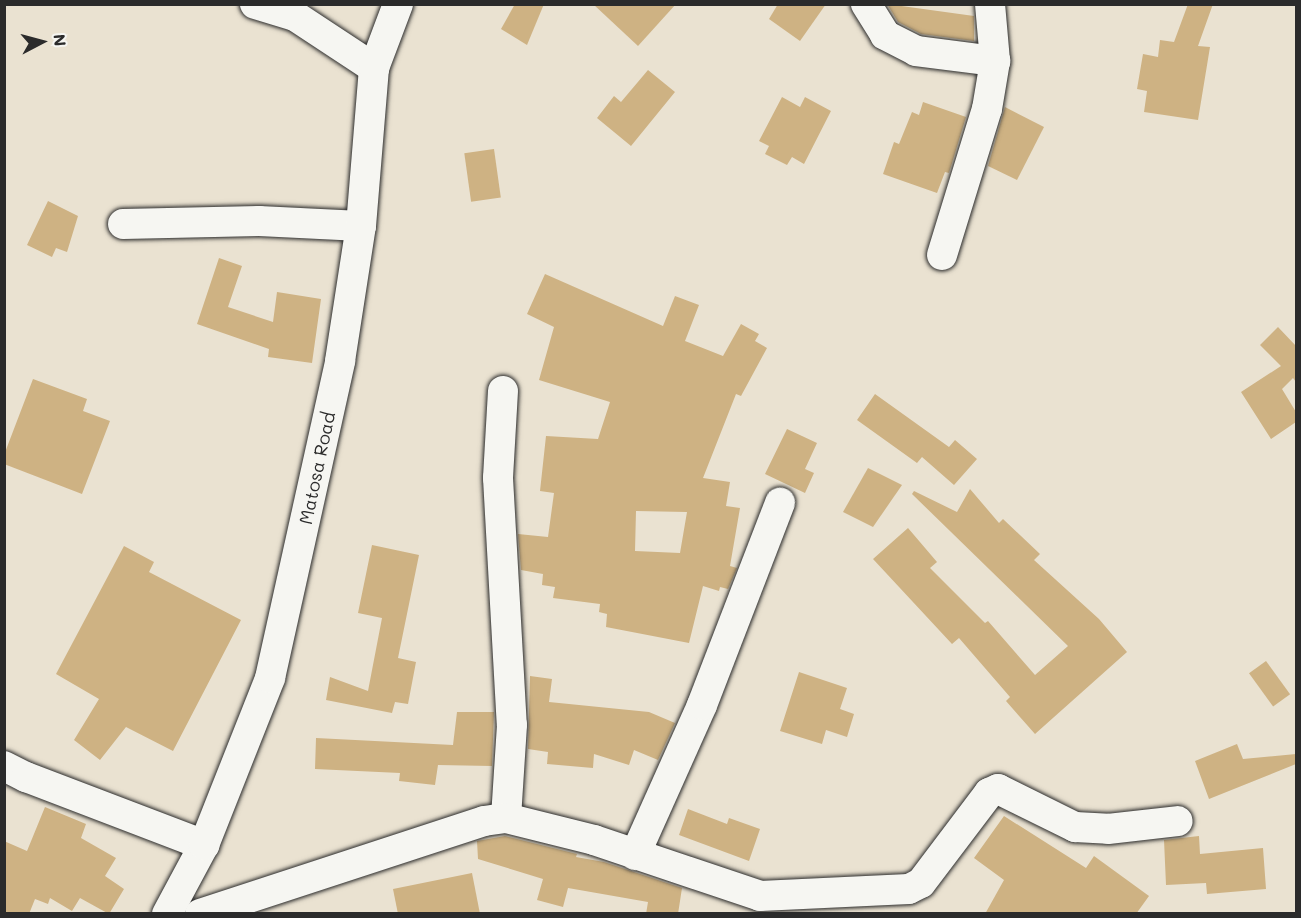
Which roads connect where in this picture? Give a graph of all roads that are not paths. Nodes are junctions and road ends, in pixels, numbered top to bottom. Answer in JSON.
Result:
{"nodes":[{"id":1,"x":255,"y":4,"type":"edge"},
{"id":2,"x":398,"y":4,"type":"edge"},
{"id":3,"x":866,"y":4,"type":"edge"},
{"id":4,"x":990,"y":4,"type":"edge"},
{"id":5,"x":995,"y":61,"type":"junction"},
{"id":6,"x":374,"y":68,"type":"junction"},
{"id":7,"x":123,"y":224,"type":"dead end"},
{"id":8,"x":361,"y":226,"type":"junction"},
{"id":9,"x":942,"y":255,"type":"dead end"},
{"id":10,"x":503,"y":391,"type":"dead end"},
{"id":11,"x":780,"y":503,"type":"dead end"},
{"id":12,"x":4,"y":766,"type":"edge"},
{"id":13,"x":506,"y":818,"type":"junction"},
{"id":14,"x":1178,"y":821,"type":"dead end"},
{"id":15,"x":204,"y":845,"type":"junction"},
{"id":16,"x":635,"y":855,"type":"junction"},
{"id":17,"x":767,"y":905,"type":"edge"},
{"id":18,"x":167,"y":914,"type":"edge"},
{"id":19,"x":200,"y":914,"type":"edge"}],
"edges":[{"from":1,"to":6,"type":"street"},
{"from":2,"to":6,"type":"street","name":"Matosa Road"},
{"from":3,"to":5,"type":"street"},
{"from":4,"to":5,"type":"street"},
{"from":5,"to":9,"type":"street"},
{"from":6,"to":8,"type":"street","name":"Matosa Road"},
{"from":7,"to":8,"type":"street"},
{"from":8,"to":15,"type":"street","name":"Matosa Road"},
{"from":10,"to":13,"type":"street"},
{"from":11,"to":16,"type":"street"},
{"from":12,"to":15,"type":"street"},
{"from":13,"to":16,"type":"street"},
{"from":13,"to":19,"type":"street"},
{"from":14,"to":17,"type":"street"},
{"from":15,"to":18,"type":"street","name":"Matosa Road"},
{"from":16,"to":17,"type":"street"}]}
